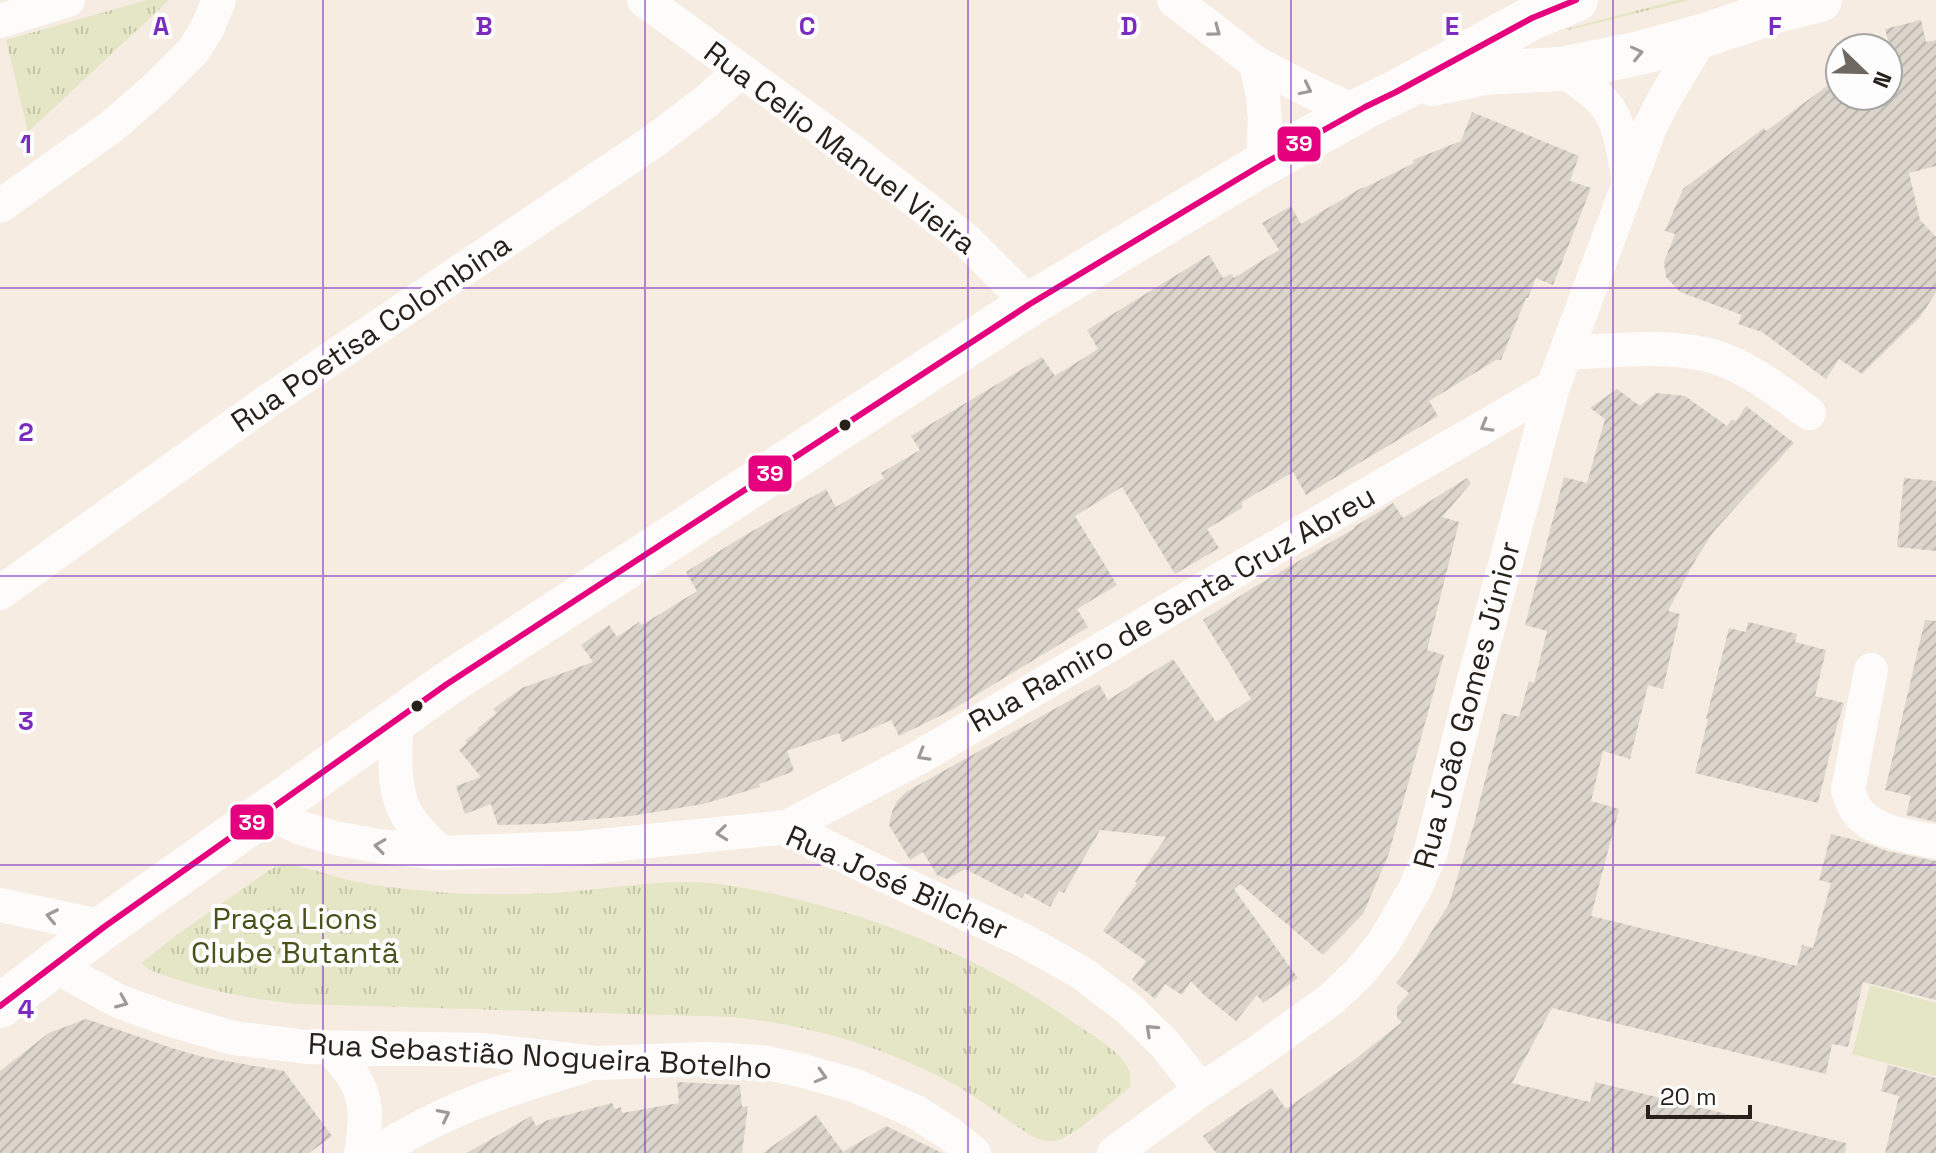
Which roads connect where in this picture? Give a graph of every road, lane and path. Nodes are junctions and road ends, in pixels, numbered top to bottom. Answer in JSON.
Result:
{"nodes":[{"id":1,"x":68,"y":0,"type":"edge"},
{"id":2,"x":219,"y":0,"type":"edge"},
{"id":3,"x":644,"y":0,"type":"edge"},
{"id":4,"x":1174,"y":0,"type":"edge"},
{"id":5,"x":1576,"y":0,"type":"edge"},
{"id":6,"x":1792,"y":3,"type":"edge"},
{"id":7,"x":1535,"y":9,"type":"edge"},
{"id":8,"x":0,"y":21,"type":"edge"},
{"id":9,"x":1702,"y":36,"type":"junction"},
{"id":10,"x":1256,"y":63,"type":"junction"},
{"id":11,"x":1561,"y":69,"type":"junction"},
{"id":12,"x":740,"y":71,"type":"junction"},
{"id":13,"x":1396,"y":92,"type":"junction"},
{"id":14,"x":1356,"y":112,"type":"junction"},
{"id":15,"x":1263,"y":164,"type":"junction"},
{"id":16,"x":1629,"y":182,"type":"junction"},
{"id":17,"x":0,"y":206,"type":"edge"},
{"id":18,"x":1030,"y":304,"type":"junction"},
{"id":19,"x":1566,"y":353,"type":"junction"},
{"id":20,"x":1553,"y":387,"type":"junction"},
{"id":21,"x":1809,"y":413,"type":"dead end"},
{"id":22,"x":0,"y":593,"type":"edge"},
{"id":23,"x":1871,"y":670,"type":"dead end"},
{"id":24,"x":396,"y":720,"type":"junction"},
{"id":25,"x":267,"y":812,"type":"junction"},
{"id":26,"x":787,"y":827,"type":"junction"},
{"id":27,"x":1936,"y":842,"type":"edge"},
{"id":28,"x":441,"y":853,"type":"junction"},
{"id":29,"x":0,"y":905,"type":"edge"},
{"id":30,"x":104,"y":927,"type":"junction"},
{"id":31,"x":53,"y":965,"type":"junction"},
{"id":32,"x":0,"y":1006,"type":"edge"},
{"id":33,"x":331,"y":1048,"type":"junction"},
{"id":34,"x":597,"y":1063,"type":"junction"},
{"id":35,"x":1201,"y":1090,"type":"junction"},
{"id":36,"x":361,"y":1153,"type":"edge"},
{"id":37,"x":376,"y":1153,"type":"edge"},
{"id":38,"x":974,"y":1153,"type":"edge"},
{"id":39,"x":1114,"y":1153,"type":"edge"}],
"edges":[{"from":1,"to":8,"type":"street"},
{"from":2,"to":17,"type":"street"},
{"from":3,"to":12,"type":"street","name":"Rua Celio Manuel Vieira"},
{"from":4,"to":10,"type":"street","one_way":true},
{"from":5,"to":7,"type":"main road"},
{"from":6,"to":9,"type":"main road"},
{"from":7,"to":11,"type":"main road"},
{"from":7,"to":13,"type":"main road"},
{"from":11,"to":9,"type":"main road","one_way":true},
{"from":9,"to":16,"type":"street","name":"Rua João Gomes Júnior"},
{"from":10,"to":14,"type":"street","one_way":true},
{"from":10,"to":15,"type":"street"},
{"from":11,"to":13,"type":"main road"},
{"from":11,"to":16,"type":"street"},
{"from":12,"to":18,"type":"street","name":"Rua Celio Manuel Vieira"},
{"from":12,"to":22,"type":"street","name":"Rua Poetisa Colombina"},
{"from":13,"to":14,"type":"main road"},
{"from":14,"to":15,"type":"main road"},
{"from":15,"to":18,"type":"main road"},
{"from":16,"to":19,"type":"street","name":"Rua João Gomes Júnior"},
{"from":18,"to":24,"type":"main road"},
{"from":19,"to":20,"type":"street","name":"Rua João Gomes Júnior"},
{"from":19,"to":21,"type":"street"},
{"from":20,"to":26,"type":"street","name":"Rua Ramiro de Santa Cruz Abreu","one_way":true},
{"from":20,"to":35,"type":"street","name":"Rua João Gomes Júnior"},
{"from":23,"to":27,"type":"street"},
{"from":24,"to":25,"type":"main road"},
{"from":24,"to":28,"type":"street"},
{"from":28,"to":25,"type":"street","name":"Rua José Bilcher","one_way":true},
{"from":25,"to":30,"type":"main road"},
{"from":26,"to":28,"type":"street","name":"Rua José Bilcher","one_way":true},
{"from":35,"to":26,"type":"street","name":"Rua José Bilcher","one_way":true},
{"from":30,"to":29,"type":"street","one_way":true},
{"from":30,"to":31,"type":"main road"},
{"from":31,"to":32,"type":"main road"},
{"from":31,"to":33,"type":"street","name":"Rua Sebastião Nogueira Botelho","one_way":true},
{"from":33,"to":34,"type":"street","name":"Rua Sebastião Nogueira Botelho"},
{"from":33,"to":36,"type":"street"},
{"from":37,"to":34,"type":"street","one_way":true},
{"from":34,"to":38,"type":"street","name":"Rua Sebastião Nogueira Botelho","one_way":true},
{"from":35,"to":39,"type":"street","name":"Rua João Gomes Júnior"}]}
